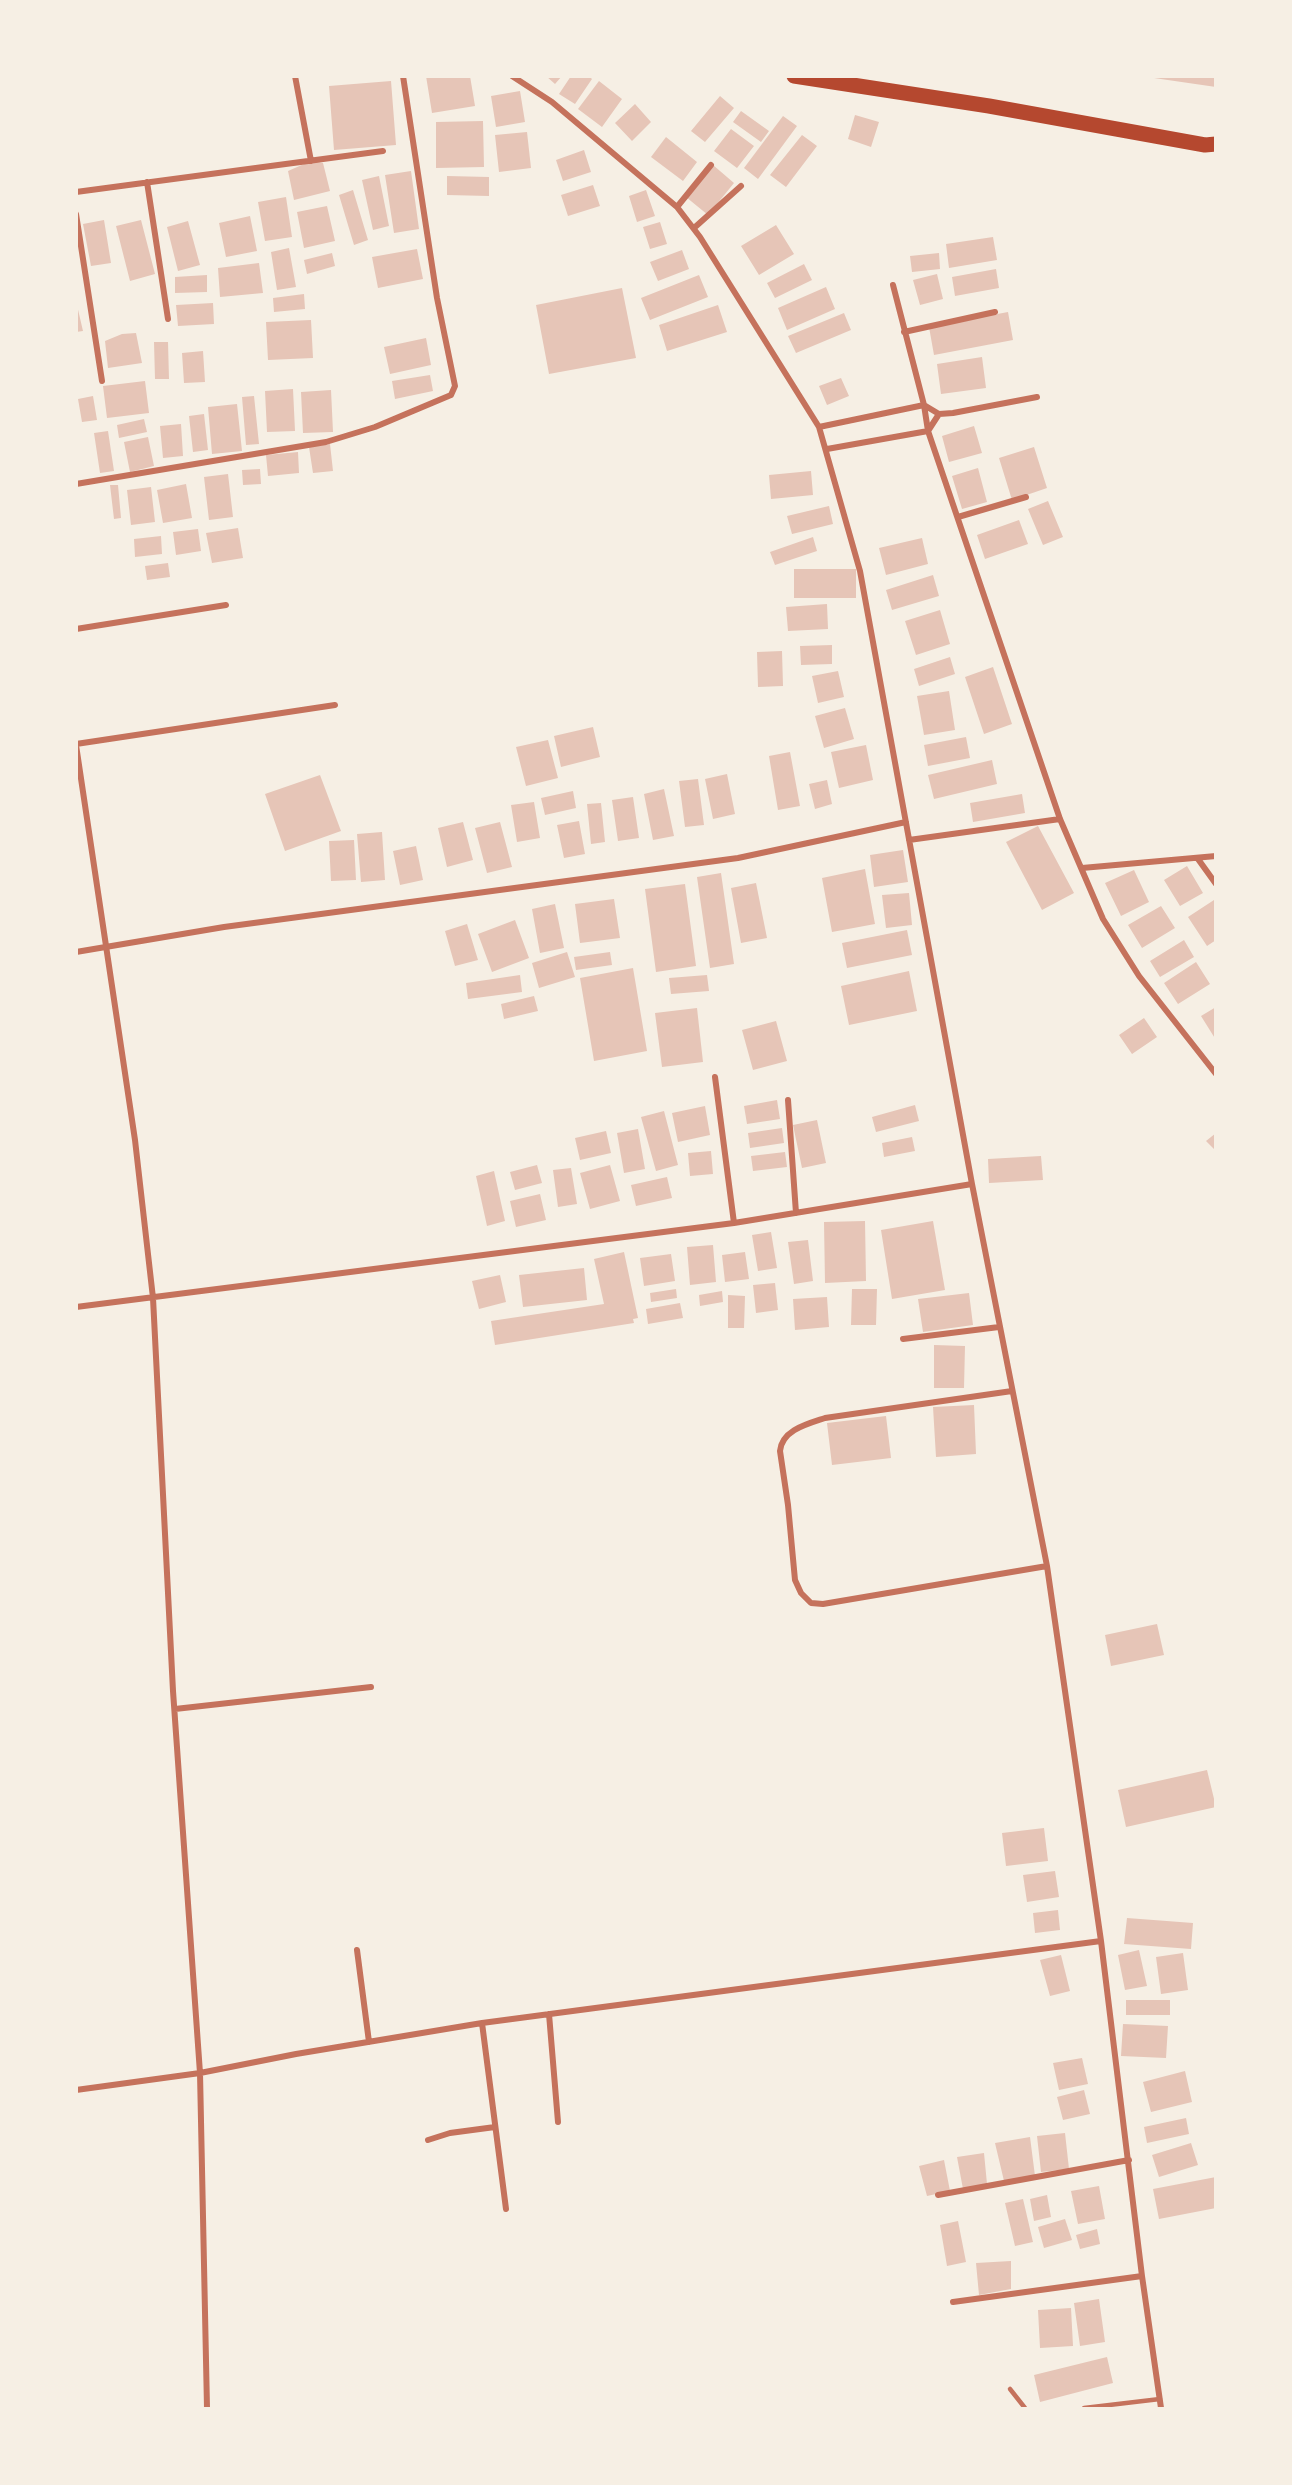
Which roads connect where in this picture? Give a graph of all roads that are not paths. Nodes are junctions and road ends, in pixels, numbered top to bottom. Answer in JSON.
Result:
{"nodes":[{"id":1,"x":295,"y":76,"type":"edge"},
{"id":2,"x":403,"y":76,"type":"edge"},
{"id":3,"x":512,"y":76,"type":"edge"},
{"id":4,"x":794,"y":76,"type":"edge"},
{"id":5,"x":1215,"y":144,"type":"edge"},
{"id":6,"x":383,"y":151,"type":"dead end"},
{"id":7,"x":311,"y":161,"type":"junction"},
{"id":8,"x":711,"y":165,"type":"dead end"},
{"id":9,"x":147,"y":182,"type":"junction"},
{"id":10,"x":741,"y":186,"type":"dead end"},
{"id":11,"x":76,"y":192,"type":"edge"},
{"id":12,"x":677,"y":207,"type":"junction"},
{"id":13,"x":76,"y":214,"type":"edge"},
{"id":14,"x":694,"y":228,"type":"junction"},
{"id":15,"x":893,"y":285,"type":"dead end"},
{"id":16,"x":995,"y":312,"type":"dead end"},
{"id":17,"x":168,"y":319,"type":"dead end"},
{"id":18,"x":904,"y":332,"type":"junction"},
{"id":19,"x":102,"y":381,"type":"dead end"},
{"id":20,"x":1037,"y":397,"type":"dead end"},
{"id":21,"x":924,"y":405,"type":"junction"},
{"id":22,"x":939,"y":414,"type":"junction"},
{"id":23,"x":819,"y":427,"type":"junction"},
{"id":24,"x":928,"y":431,"type":"junction"},
{"id":25,"x":826,"y":449,"type":"junction"},
{"id":26,"x":76,"y":484,"type":"edge"},
{"id":27,"x":1026,"y":497,"type":"dead end"},
{"id":28,"x":958,"y":517,"type":"junction"},
{"id":29,"x":226,"y":605,"type":"dead end"},
{"id":30,"x":76,"y":629,"type":"edge"},
{"id":31,"x":335,"y":705,"type":"dead end"},
{"id":32,"x":76,"y":744,"type":"edge"},
{"id":33,"x":1060,"y":819,"type":"junction"},
{"id":34,"x":906,"y":822,"type":"junction"},
{"id":35,"x":909,"y":840,"type":"junction"},
{"id":36,"x":1215,"y":856,"type":"edge"},
{"id":37,"x":1198,"y":859,"type":"junction"},
{"id":38,"x":1082,"y":868,"type":"junction"},
{"id":39,"x":1215,"y":884,"type":"edge"},
{"id":40,"x":108,"y":946,"type":"junction"},
{"id":41,"x":76,"y":952,"type":"edge"},
{"id":42,"x":1215,"y":1074,"type":"edge"},
{"id":43,"x":715,"y":1077,"type":"dead end"},
{"id":44,"x":788,"y":1100,"type":"dead end"},
{"id":45,"x":972,"y":1184,"type":"junction"},
{"id":46,"x":796,"y":1213,"type":"junction"},
{"id":47,"x":734,"y":1223,"type":"junction"},
{"id":48,"x":153,"y":1298,"type":"junction"},
{"id":49,"x":76,"y":1306,"type":"edge"},
{"id":50,"x":999,"y":1327,"type":"junction"},
{"id":51,"x":903,"y":1339,"type":"dead end"},
{"id":52,"x":1012,"y":1390,"type":"junction"},
{"id":53,"x":1047,"y":1566,"type":"junction"},
{"id":54,"x":371,"y":1687,"type":"dead end"},
{"id":55,"x":175,"y":1708,"type":"junction"},
{"id":56,"x":1101,"y":1941,"type":"junction"},
{"id":57,"x":357,"y":1950,"type":"dead end"},
{"id":58,"x":549,"y":2014,"type":"junction"},
{"id":59,"x":482,"y":2023,"type":"junction"},
{"id":60,"x":369,"y":2042,"type":"junction"},
{"id":61,"x":200,"y":2073,"type":"junction"},
{"id":62,"x":76,"y":2090,"type":"edge"},
{"id":63,"x":558,"y":2122,"type":"dead end"},
{"id":64,"x":495,"y":2127,"type":"junction"},
{"id":65,"x":429,"y":2140,"type":"dead end"},
{"id":66,"x":1129,"y":2160,"type":"junction"},
{"id":67,"x":938,"y":2195,"type":"dead end"},
{"id":68,"x":506,"y":2209,"type":"dead end"},
{"id":69,"x":1142,"y":2276,"type":"junction"},
{"id":70,"x":953,"y":2302,"type":"dead end"},
{"id":71,"x":1010,"y":2390,"type":"dead end"},
{"id":72,"x":1160,"y":2399,"type":"junction"},
{"id":73,"x":207,"y":2409,"type":"edge"},
{"id":74,"x":1025,"y":2409,"type":"edge"},
{"id":75,"x":1084,"y":2409,"type":"edge"},
{"id":76,"x":1161,"y":2409,"type":"edge"}],
"edges":[{"from":1,"to":7,"type":"street"},
{"from":2,"to":26,"type":"street"},
{"from":3,"to":12,"type":"street"},
{"from":4,"to":5,"type":"main road"},
{"from":6,"to":7,"type":"street"},
{"from":7,"to":9,"type":"street"},
{"from":8,"to":12,"type":"street"},
{"from":9,"to":11,"type":"street"},
{"from":9,"to":17,"type":"street"},
{"from":10,"to":14,"type":"street"},
{"from":12,"to":14,"type":"street"},
{"from":13,"to":19,"type":"street"},
{"from":14,"to":23,"type":"street"},
{"from":15,"to":18,"type":"street"},
{"from":16,"to":18,"type":"street"},
{"from":18,"to":21,"type":"street"},
{"from":20,"to":22,"type":"street"},
{"from":21,"to":22,"type":"street"},
{"from":21,"to":23,"type":"street"},
{"from":21,"to":24,"type":"street"},
{"from":22,"to":24,"type":"street"},
{"from":23,"to":25,"type":"street"},
{"from":24,"to":25,"type":"street"},
{"from":24,"to":28,"type":"street"},
{"from":25,"to":34,"type":"street"},
{"from":27,"to":28,"type":"street"},
{"from":28,"to":33,"type":"street"},
{"from":29,"to":30,"type":"street"},
{"from":31,"to":32,"type":"street"},
{"from":32,"to":40,"type":"street"},
{"from":33,"to":35,"type":"street"},
{"from":33,"to":38,"type":"street"},
{"from":34,"to":35,"type":"street"},
{"from":34,"to":40,"type":"street"},
{"from":35,"to":45,"type":"street"},
{"from":36,"to":37,"type":"street"},
{"from":37,"to":38,"type":"street"},
{"from":37,"to":39,"type":"street"},
{"from":38,"to":42,"type":"street"},
{"from":40,"to":41,"type":"street"},
{"from":40,"to":48,"type":"street"},
{"from":43,"to":47,"type":"street"},
{"from":44,"to":46,"type":"street"},
{"from":45,"to":46,"type":"street"},
{"from":45,"to":50,"type":"street"},
{"from":46,"to":47,"type":"street"},
{"from":47,"to":48,"type":"street"},
{"from":48,"to":49,"type":"street"},
{"from":48,"to":55,"type":"street"},
{"from":50,"to":51,"type":"street"},
{"from":50,"to":52,"type":"street"},
{"from":52,"to":53,"type":"street"},
{"from":52,"to":53,"type":"street"},
{"from":53,"to":56,"type":"street"},
{"from":54,"to":55,"type":"street"},
{"from":55,"to":61,"type":"street"},
{"from":56,"to":58,"type":"street"},
{"from":56,"to":66,"type":"street"},
{"from":57,"to":60,"type":"street"},
{"from":58,"to":59,"type":"street"},
{"from":58,"to":63,"type":"street"},
{"from":59,"to":60,"type":"street"},
{"from":59,"to":64,"type":"street"},
{"from":60,"to":61,"type":"street"},
{"from":61,"to":62,"type":"street"},
{"from":61,"to":73,"type":"street"},
{"from":64,"to":65,"type":"street"},
{"from":64,"to":68,"type":"street"},
{"from":66,"to":67,"type":"street"},
{"from":66,"to":69,"type":"street"},
{"from":69,"to":70,"type":"street"},
{"from":69,"to":72,"type":"street"},
{"from":71,"to":74,"type":"lane"},
{"from":72,"to":75,"type":"lane"},
{"from":72,"to":76,"type":"street"}]}
